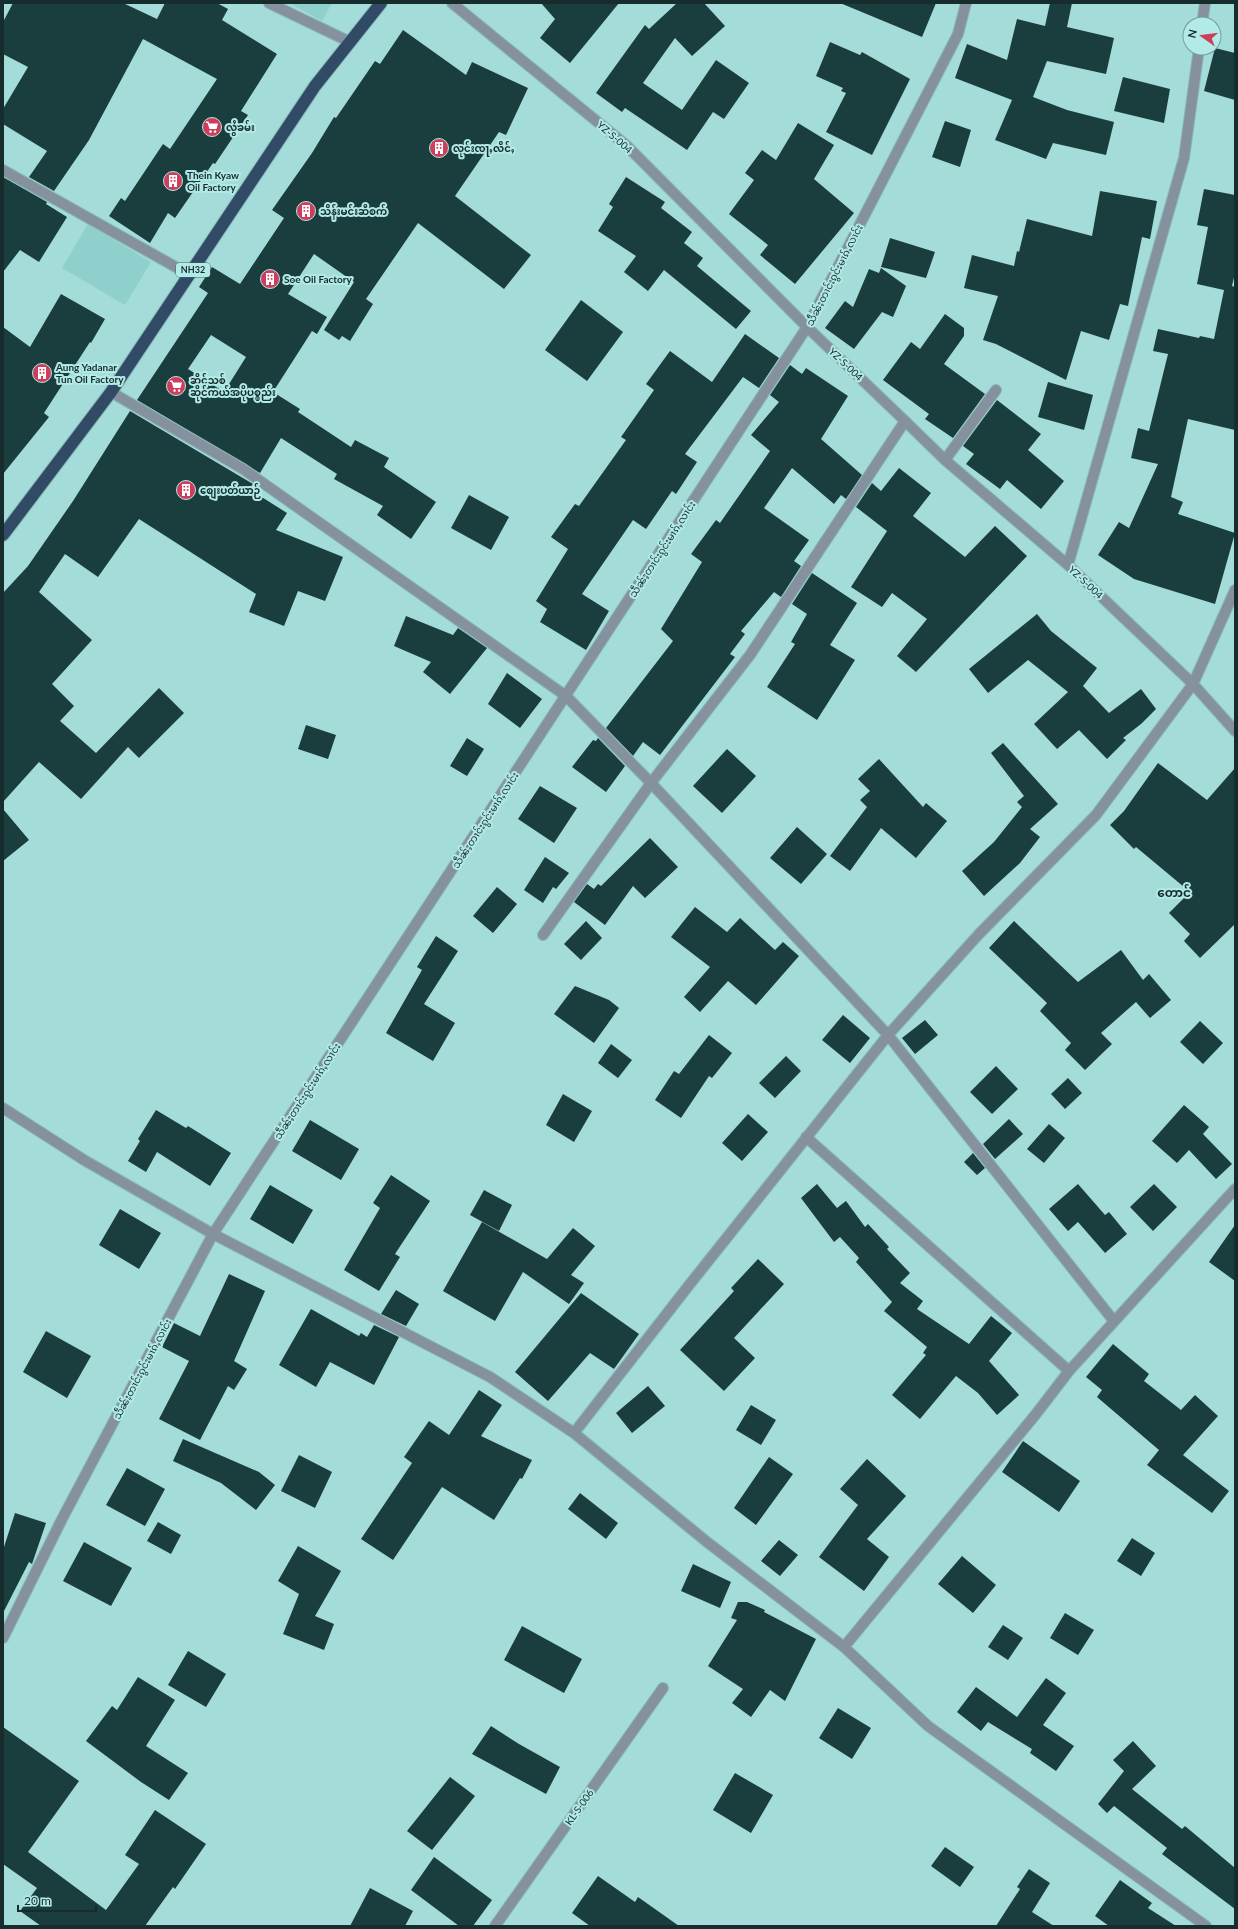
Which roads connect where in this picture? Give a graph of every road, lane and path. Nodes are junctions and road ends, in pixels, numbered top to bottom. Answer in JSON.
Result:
{"nodes":[{"id":1,"x":270,"y":3,"type":"edge"},
{"id":2,"x":381,"y":3,"type":"edge"},
{"id":3,"x":452,"y":3,"type":"edge"},
{"id":4,"x":966,"y":3,"type":"edge"},
{"id":5,"x":1205,"y":3,"type":"edge"},
{"id":6,"x":1203,"y":16,"type":"edge"},
{"id":7,"x":350,"y":42,"type":"junction"},
{"id":8,"x":1198,"y":56,"type":"edge"},
{"id":9,"x":3,"y":170,"type":"edge"},
{"id":10,"x":190,"y":275,"type":"junction"},
{"id":11,"x":807,"y":327,"type":"junction"},
{"id":12,"x":996,"y":390,"type":"dead end"},
{"id":13,"x":111,"y":392,"type":"junction"},
{"id":14,"x":905,"y":421,"type":"junction"},
{"id":15,"x":945,"y":460,"type":"junction"},
{"id":16,"x":3,"y":535,"type":"edge"},
{"id":17,"x":1068,"y":565,"type":"junction"},
{"id":18,"x":1235,"y":590,"type":"edge"},
{"id":19,"x":1193,"y":684,"type":"junction"},
{"id":20,"x":566,"y":696,"type":"junction"},
{"id":21,"x":1235,"y":731,"type":"edge"},
{"id":22,"x":651,"y":783,"type":"junction"},
{"id":23,"x":543,"y":935,"type":"dead end"},
{"id":24,"x":888,"y":1035,"type":"junction"},
{"id":25,"x":3,"y":1108,"type":"edge"},
{"id":26,"x":806,"y":1137,"type":"junction"},
{"id":27,"x":1235,"y":1189,"type":"edge"},
{"id":28,"x":213,"y":1234,"type":"junction"},
{"id":29,"x":1114,"y":1320,"type":"junction"},
{"id":30,"x":1069,"y":1371,"type":"junction"},
{"id":31,"x":574,"y":1433,"type":"junction"},
{"id":32,"x":3,"y":1638,"type":"edge"},
{"id":33,"x":844,"y":1647,"type":"junction"},
{"id":34,"x":663,"y":1688,"type":"dead end"},
{"id":35,"x":495,"y":1926,"type":"edge"},
{"id":36,"x":1206,"y":1926,"type":"edge"}],
"edges":[{"from":1,"to":7,"type":"street"},
{"from":2,"to":7,"type":"highway","number":"NH32"},
{"from":3,"to":11,"type":"street","name":"YZ-S-004"},
{"from":4,"to":11,"type":"street","name":"သဵၼ်ႈတၢင်းၵွင်းမၢၵ်ႇလၢင်း"},
{"from":5,"to":6,"type":"street"},
{"from":7,"to":10,"type":"highway","number":"NH32"},
{"from":8,"to":17,"type":"street"},
{"from":9,"to":10,"type":"street"},
{"from":10,"to":13,"type":"highway","number":"NH32"},
{"from":11,"to":14,"type":"street","name":"YZ-S-004"},
{"from":11,"to":20,"type":"street","name":"သဵၼ်ႈတၢင်းၵွင်းမၢၵ်ႇလၢင်း"},
{"from":12,"to":15,"type":"street"},
{"from":13,"to":16,"type":"highway","number":"NH32"},
{"from":13,"to":20,"type":"street"},
{"from":14,"to":15,"type":"street","name":"YZ-S-004"},
{"from":14,"to":22,"type":"street"},
{"from":15,"to":17,"type":"street","name":"YZ-S-004"},
{"from":17,"to":19,"type":"street","name":"YZ-S-004"},
{"from":18,"to":19,"type":"street"},
{"from":19,"to":21,"type":"street","name":"YZ-S-004"},
{"from":19,"to":24,"type":"street"},
{"from":20,"to":22,"type":"street"},
{"from":20,"to":28,"type":"street","name":"သဵၼ်ႈတၢင်းၵွင်းမၢၵ်ႇလၢင်း"},
{"from":22,"to":23,"type":"street"},
{"from":22,"to":24,"type":"street"},
{"from":24,"to":26,"type":"street"},
{"from":24,"to":29,"type":"street"},
{"from":25,"to":28,"type":"street"},
{"from":26,"to":30,"type":"street"},
{"from":26,"to":31,"type":"street"},
{"from":27,"to":29,"type":"street"},
{"from":28,"to":31,"type":"street"},
{"from":28,"to":32,"type":"street","name":"သဵၼ်ႈတၢင်းၵွင်းမၢၵ်ႇလၢင်း"},
{"from":29,"to":30,"type":"street"},
{"from":30,"to":33,"type":"street"},
{"from":31,"to":33,"type":"street"},
{"from":33,"to":36,"type":"street"},
{"from":34,"to":35,"type":"street","name":"KL-S-006"}]}
